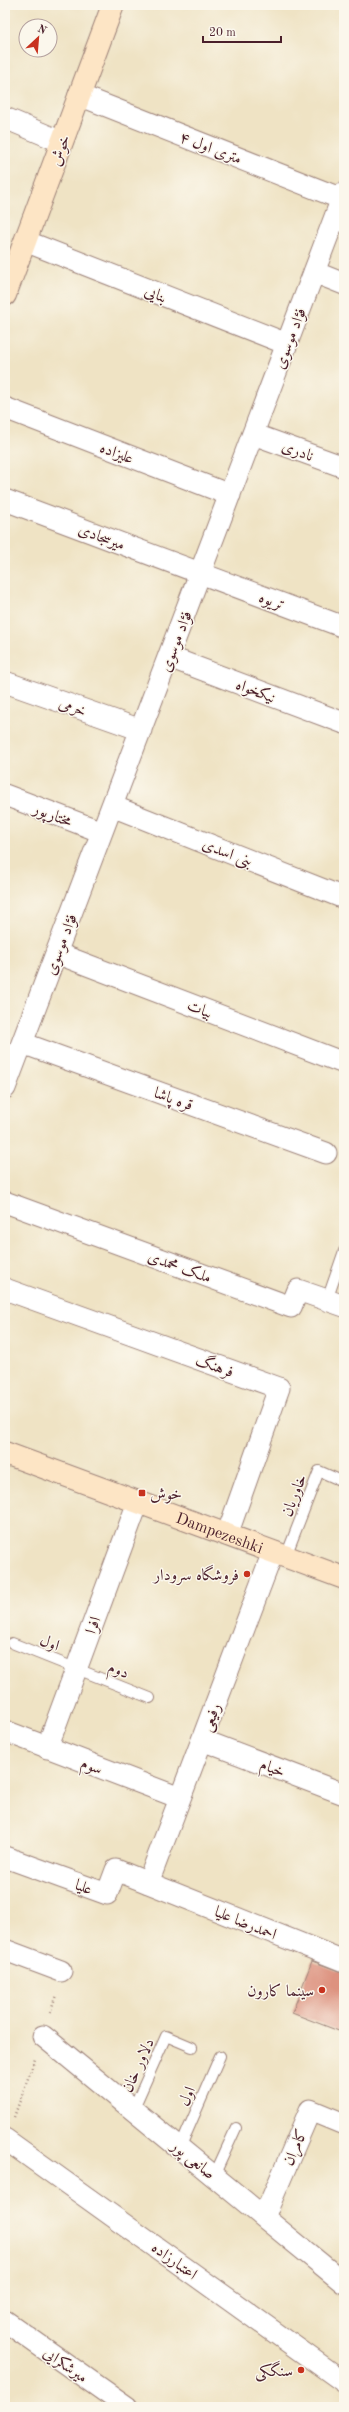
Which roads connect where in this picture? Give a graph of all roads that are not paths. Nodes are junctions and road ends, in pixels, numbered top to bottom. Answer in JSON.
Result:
{"nodes":[{"id":1,"x":113,"y":5,"type":"edge"},
{"id":2,"x":79,"y":95,"type":"junction"},
{"id":3,"x":5,"y":118,"type":"edge"},
{"id":4,"x":62,"y":142,"type":"junction"},
{"id":5,"x":343,"y":196,"type":"edge"},
{"id":6,"x":25,"y":241,"type":"junction"},
{"id":7,"x":314,"y":272,"type":"junction"},
{"id":8,"x":344,"y":284,"type":"edge"},
{"id":9,"x":5,"y":295,"type":"edge"},
{"id":10,"x":287,"y":344,"type":"junction"},
{"id":11,"x":5,"y":408,"type":"edge"},
{"id":12,"x":253,"y":434,"type":"junction"},
{"id":13,"x":344,"y":467,"type":"edge"},
{"id":14,"x":230,"y":495,"type":"junction"},
{"id":15,"x":5,"y":500,"type":"edge"},
{"id":16,"x":200,"y":573,"type":"junction"},
{"id":17,"x":344,"y":627,"type":"edge"},
{"id":18,"x":169,"y":657,"type":"junction"},
{"id":19,"x":5,"y":682,"type":"edge"},
{"id":20,"x":344,"y":723,"type":"edge"},
{"id":21,"x":141,"y":730,"type":"junction"},
{"id":22,"x":5,"y":795,"type":"edge"},
{"id":23,"x":112,"y":806,"type":"junction"},
{"id":24,"x":102,"y":832,"type":"junction"},
{"id":25,"x":344,"y":898,"type":"edge"},
{"id":26,"x":56,"y":953,"type":"junction"},
{"id":27,"x":22,"y":1043,"type":"junction"},
{"id":28,"x":344,"y":1062,"type":"edge"},
{"id":29,"x":5,"y":1088,"type":"edge"},
{"id":30,"x":326,"y":1153,"type":"dead end"},
{"id":31,"x":5,"y":1202,"type":"edge"},
{"id":32,"x":344,"y":1251,"type":"edge"},
{"id":33,"x":5,"y":1289,"type":"edge"},
{"id":34,"x":336,"y":1303,"type":"edge"},
{"id":35,"x":5,"y":1453,"type":"edge"},
{"id":36,"x":344,"y":1482,"type":"edge"},
{"id":37,"x":138,"y":1502,"type":"junction"},
{"id":38,"x":227,"y":1535,"type":"junction"},
{"id":39,"x":279,"y":1554,"type":"junction"},
{"id":40,"x":344,"y":1578,"type":"edge"},
{"id":41,"x":12,"y":1643,"type":"dead end"},
{"id":42,"x":77,"y":1668,"type":"junction"},
{"id":43,"x":150,"y":1698,"type":"dead end"},
{"id":44,"x":5,"y":1731,"type":"edge"},
{"id":45,"x":202,"y":1740,"type":"junction"},
{"id":46,"x":47,"y":1748,"type":"junction"},
{"id":47,"x":344,"y":1794,"type":"edge"},
{"id":48,"x":180,"y":1798,"type":"junction"},
{"id":49,"x":5,"y":1857,"type":"edge"},
{"id":50,"x":148,"y":1883,"type":"junction"},
{"id":51,"x":5,"y":1950,"type":"edge"},
{"id":52,"x":344,"y":1961,"type":"edge"},
{"id":53,"x":60,"y":1971,"type":"dead end"},
{"id":54,"x":43,"y":2036,"type":"dead end"},
{"id":55,"x":192,"y":2047,"type":"dead end"},
{"id":56,"x":220,"y":2056,"type":"dead end"},
{"id":57,"x":134,"y":2110,"type":"junction"},
{"id":58,"x":344,"y":2124,"type":"edge"},
{"id":59,"x":236,"y":2128,"type":"dead end"},
{"id":60,"x":5,"y":2139,"type":"edge"},
{"id":61,"x":180,"y":2148,"type":"junction"},
{"id":62,"x":214,"y":2176,"type":"junction"},
{"id":63,"x":264,"y":2217,"type":"junction"},
{"id":64,"x":344,"y":2283,"type":"edge"},
{"id":65,"x":5,"y":2321,"type":"edge"},
{"id":66,"x":344,"y":2382,"type":"edge"},
{"id":67,"x":127,"y":2407,"type":"edge"}],
"edges":[{"from":1,"to":2,"type":"main road","name":"خوش"},
{"from":2,"to":4,"type":"main road","name":"خوش"},
{"from":2,"to":5,"type":"street","name":"۴ متری اول"},
{"from":3,"to":4,"type":"street"},
{"from":4,"to":6,"type":"main road","name":"خوش"},
{"from":5,"to":7,"type":"street","name":"فؤاد موسوی"},
{"from":6,"to":9,"type":"main road","name":"خوش"},
{"from":6,"to":10,"type":"street","name":"بنایی"},
{"from":7,"to":8,"type":"street"},
{"from":7,"to":10,"type":"street","name":"فؤاد موسوی"},
{"from":10,"to":12,"type":"street","name":"فؤاد موسوی"},
{"from":11,"to":14,"type":"street","name":"علیزاده"},
{"from":12,"to":13,"type":"street","name":"نادری"},
{"from":12,"to":14,"type":"street","name":"فؤاد موسوی"},
{"from":14,"to":16,"type":"street","name":"فؤاد موسوی"},
{"from":15,"to":16,"type":"street","name":"میرسجادی"},
{"from":16,"to":17,"type":"street","name":"تریوه"},
{"from":16,"to":18,"type":"street","name":"فؤاد موسوی"},
{"from":18,"to":20,"type":"street","name":"نیکخواه"},
{"from":18,"to":21,"type":"street","name":"فؤاد موسوی"},
{"from":19,"to":21,"type":"street","name":"خرمی"},
{"from":21,"to":23,"type":"street","name":"فؤاد موسوی"},
{"from":22,"to":24,"type":"street","name":"مختارپور"},
{"from":23,"to":24,"type":"street","name":"فؤاد موسوی"},
{"from":23,"to":25,"type":"street","name":"بنی اسدی"},
{"from":24,"to":26,"type":"street","name":"فؤاد موسوی"},
{"from":26,"to":27,"type":"street","name":"فؤاد موسوی"},
{"from":26,"to":28,"type":"street","name":"بیات"},
{"from":27,"to":29,"type":"street","name":"فؤاد موسوی"},
{"from":27,"to":30,"type":"street","name":"قره پاشا"},
{"from":31,"to":34,"type":"street","name":"ملک محمدی"},
{"from":32,"to":34,"type":"lane"},
{"from":33,"to":38,"type":"street","name":"فرهنگ"},
{"from":35,"to":37,"type":"main road","name":"Dampezeshki"},
{"from":36,"to":39,"type":"lane","name":"خاوریان"},
{"from":37,"to":38,"type":"main road","name":"Dampezeshki"},
{"from":37,"to":42,"type":"street","name":"افرا"},
{"from":38,"to":39,"type":"main road","name":"Dampezeshki"},
{"from":39,"to":40,"type":"main road","name":"Dampezeshki"},
{"from":39,"to":45,"type":"street","name":"رفیعی"},
{"from":41,"to":42,"type":"lane","name":"اول"},
{"from":42,"to":43,"type":"lane","name":"دوم"},
{"from":42,"to":46,"type":"street","name":"افرا"},
{"from":44,"to":46,"type":"street","name":"سوم"},
{"from":45,"to":47,"type":"street","name":"خیام"},
{"from":45,"to":48,"type":"street","name":"رفیعی"},
{"from":46,"to":48,"type":"street","name":"سوم"},
{"from":48,"to":50,"type":"street","name":"رفیعی"},
{"from":49,"to":50,"type":"street","name":"علیا"},
{"from":50,"to":52,"type":"street","name":"احمدرضا علیا"},
{"from":51,"to":53,"type":"street"},
{"from":54,"to":57,"type":"street","name":"صانعی پور"},
{"from":55,"to":57,"type":"lane","name":"دلاور خان"},
{"from":56,"to":61,"type":"lane","name":"اول"},
{"from":57,"to":61,"type":"street","name":"صانعی پور"},
{"from":58,"to":63,"type":"street","name":"کامران"},
{"from":59,"to":62,"type":"lane"},
{"from":60,"to":66,"type":"street","name":"اعتبارزاده"},
{"from":61,"to":62,"type":"street","name":"صانعی پور"},
{"from":62,"to":63,"type":"street","name":"صانعی پور"},
{"from":63,"to":64,"type":"street","name":"صانعی پور"},
{"from":65,"to":67,"type":"street","name":"میرشکرایی"}]}
